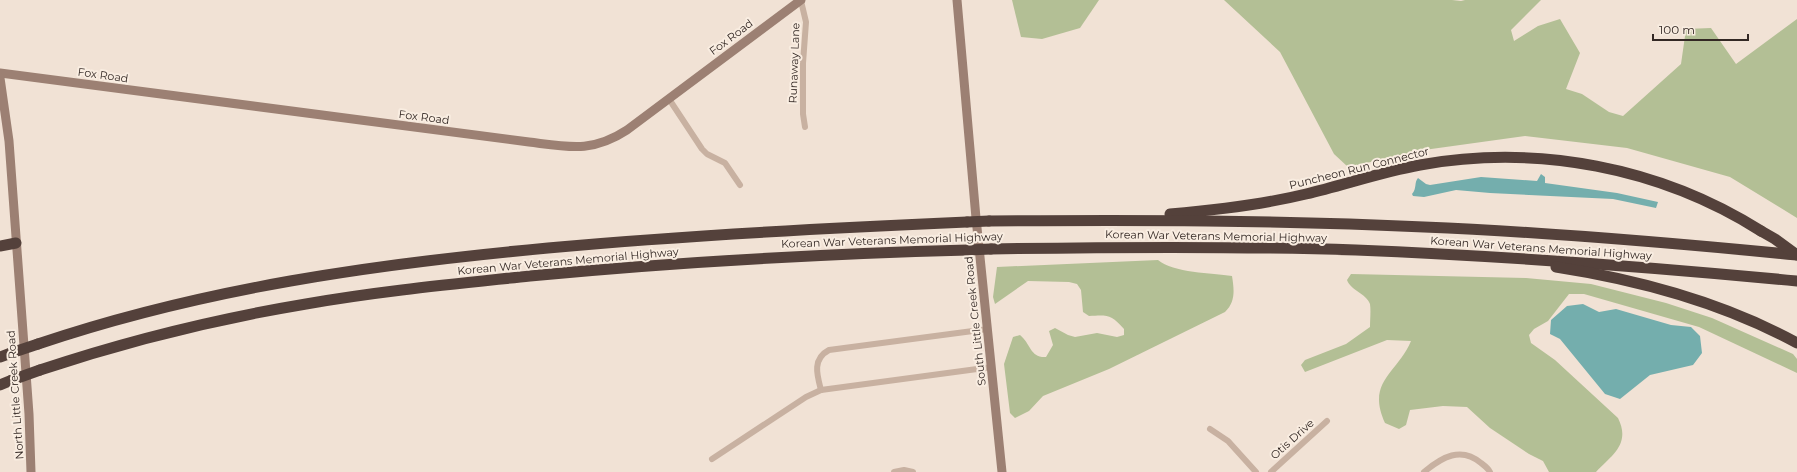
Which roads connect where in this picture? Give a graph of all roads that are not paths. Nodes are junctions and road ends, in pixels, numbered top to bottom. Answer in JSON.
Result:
{"nodes":[{"id":1,"x":801,"y":0,"type":"edge"},
{"id":2,"x":957,"y":0,"type":"edge"},
{"id":3,"x":0,"y":73,"type":"edge"},
{"id":4,"x":0,"y":78,"type":"edge"},
{"id":5,"x":669,"y":99,"type":"junction"},
{"id":6,"x":806,"y":127,"type":"dead end"},
{"id":7,"x":740,"y":185,"type":"dead end"},
{"id":8,"x":1098,"y":220,"type":"junction"},
{"id":9,"x":16,"y":243,"type":"junction"},
{"id":10,"x":0,"y":246,"type":"edge"},
{"id":11,"x":1797,"y":255,"type":"edge"},
{"id":12,"x":1486,"y":257,"type":"junction"},
{"id":13,"x":1797,"y":282,"type":"edge"},
{"id":14,"x":988,"y":329,"type":"junction"},
{"id":15,"x":1797,"y":344,"type":"edge"},
{"id":16,"x":0,"y":357,"type":"edge"},
{"id":17,"x":992,"y":367,"type":"junction"},
{"id":18,"x":0,"y":385,"type":"edge"},
{"id":19,"x":821,"y":390,"type":"junction"},
{"id":20,"x":1327,"y":421,"type":"dead end"},
{"id":21,"x":1210,"y":429,"type":"dead end"},
{"id":22,"x":712,"y":459,"type":"dead end"},
{"id":23,"x":31,"y":472,"type":"edge"},
{"id":24,"x":894,"y":472,"type":"edge"},
{"id":25,"x":913,"y":472,"type":"edge"},
{"id":26,"x":1002,"y":472,"type":"edge"},
{"id":27,"x":1256,"y":472,"type":"edge"},
{"id":28,"x":1271,"y":472,"type":"edge"},
{"id":29,"x":1424,"y":472,"type":"edge"},
{"id":30,"x":1490,"y":472,"type":"edge"}],
"edges":[{"from":1,"to":5,"type":"street","name":"Fox Road"},
{"from":1,"to":6,"type":"street","name":"Runaway Lane"},
{"from":2,"to":14,"type":"street","name":"South Little Creek Road"},
{"from":3,"to":5,"type":"street","name":"Fox Road"},
{"from":4,"to":9,"type":"street","name":"North Little Creek Road"},
{"from":5,"to":7,"type":"street"},
{"from":8,"to":11,"type":"highway","name":"Korean War Veterans Memorial Highway"},
{"from":8,"to":11,"type":"highway","name":"Puncheon Run Connector","bridge":true},
{"from":8,"to":16,"type":"highway","name":"Korean War Veterans Memorial Highway","bridge":true},
{"from":9,"to":10,"type":"highway"},
{"from":9,"to":23,"type":"street","name":"North Little Creek Road"},
{"from":12,"to":13,"type":"highway","name":"Korean War Veterans Memorial Highway"},
{"from":12,"to":15,"type":"highway"},
{"from":12,"to":18,"type":"highway","name":"Korean War Veterans Memorial Highway","bridge":true},
{"from":14,"to":17,"type":"street","name":"South Little Creek Road"},
{"from":14,"to":19,"type":"street"},
{"from":17,"to":19,"type":"street"},
{"from":17,"to":26,"type":"street","name":"South Little Creek Road"},
{"from":19,"to":22,"type":"street"},
{"from":20,"to":28,"type":"street","name":"Otis Drive"},
{"from":21,"to":27,"type":"street"},
{"from":24,"to":25,"type":"street"},
{"from":29,"to":30,"type":"street"}]}
